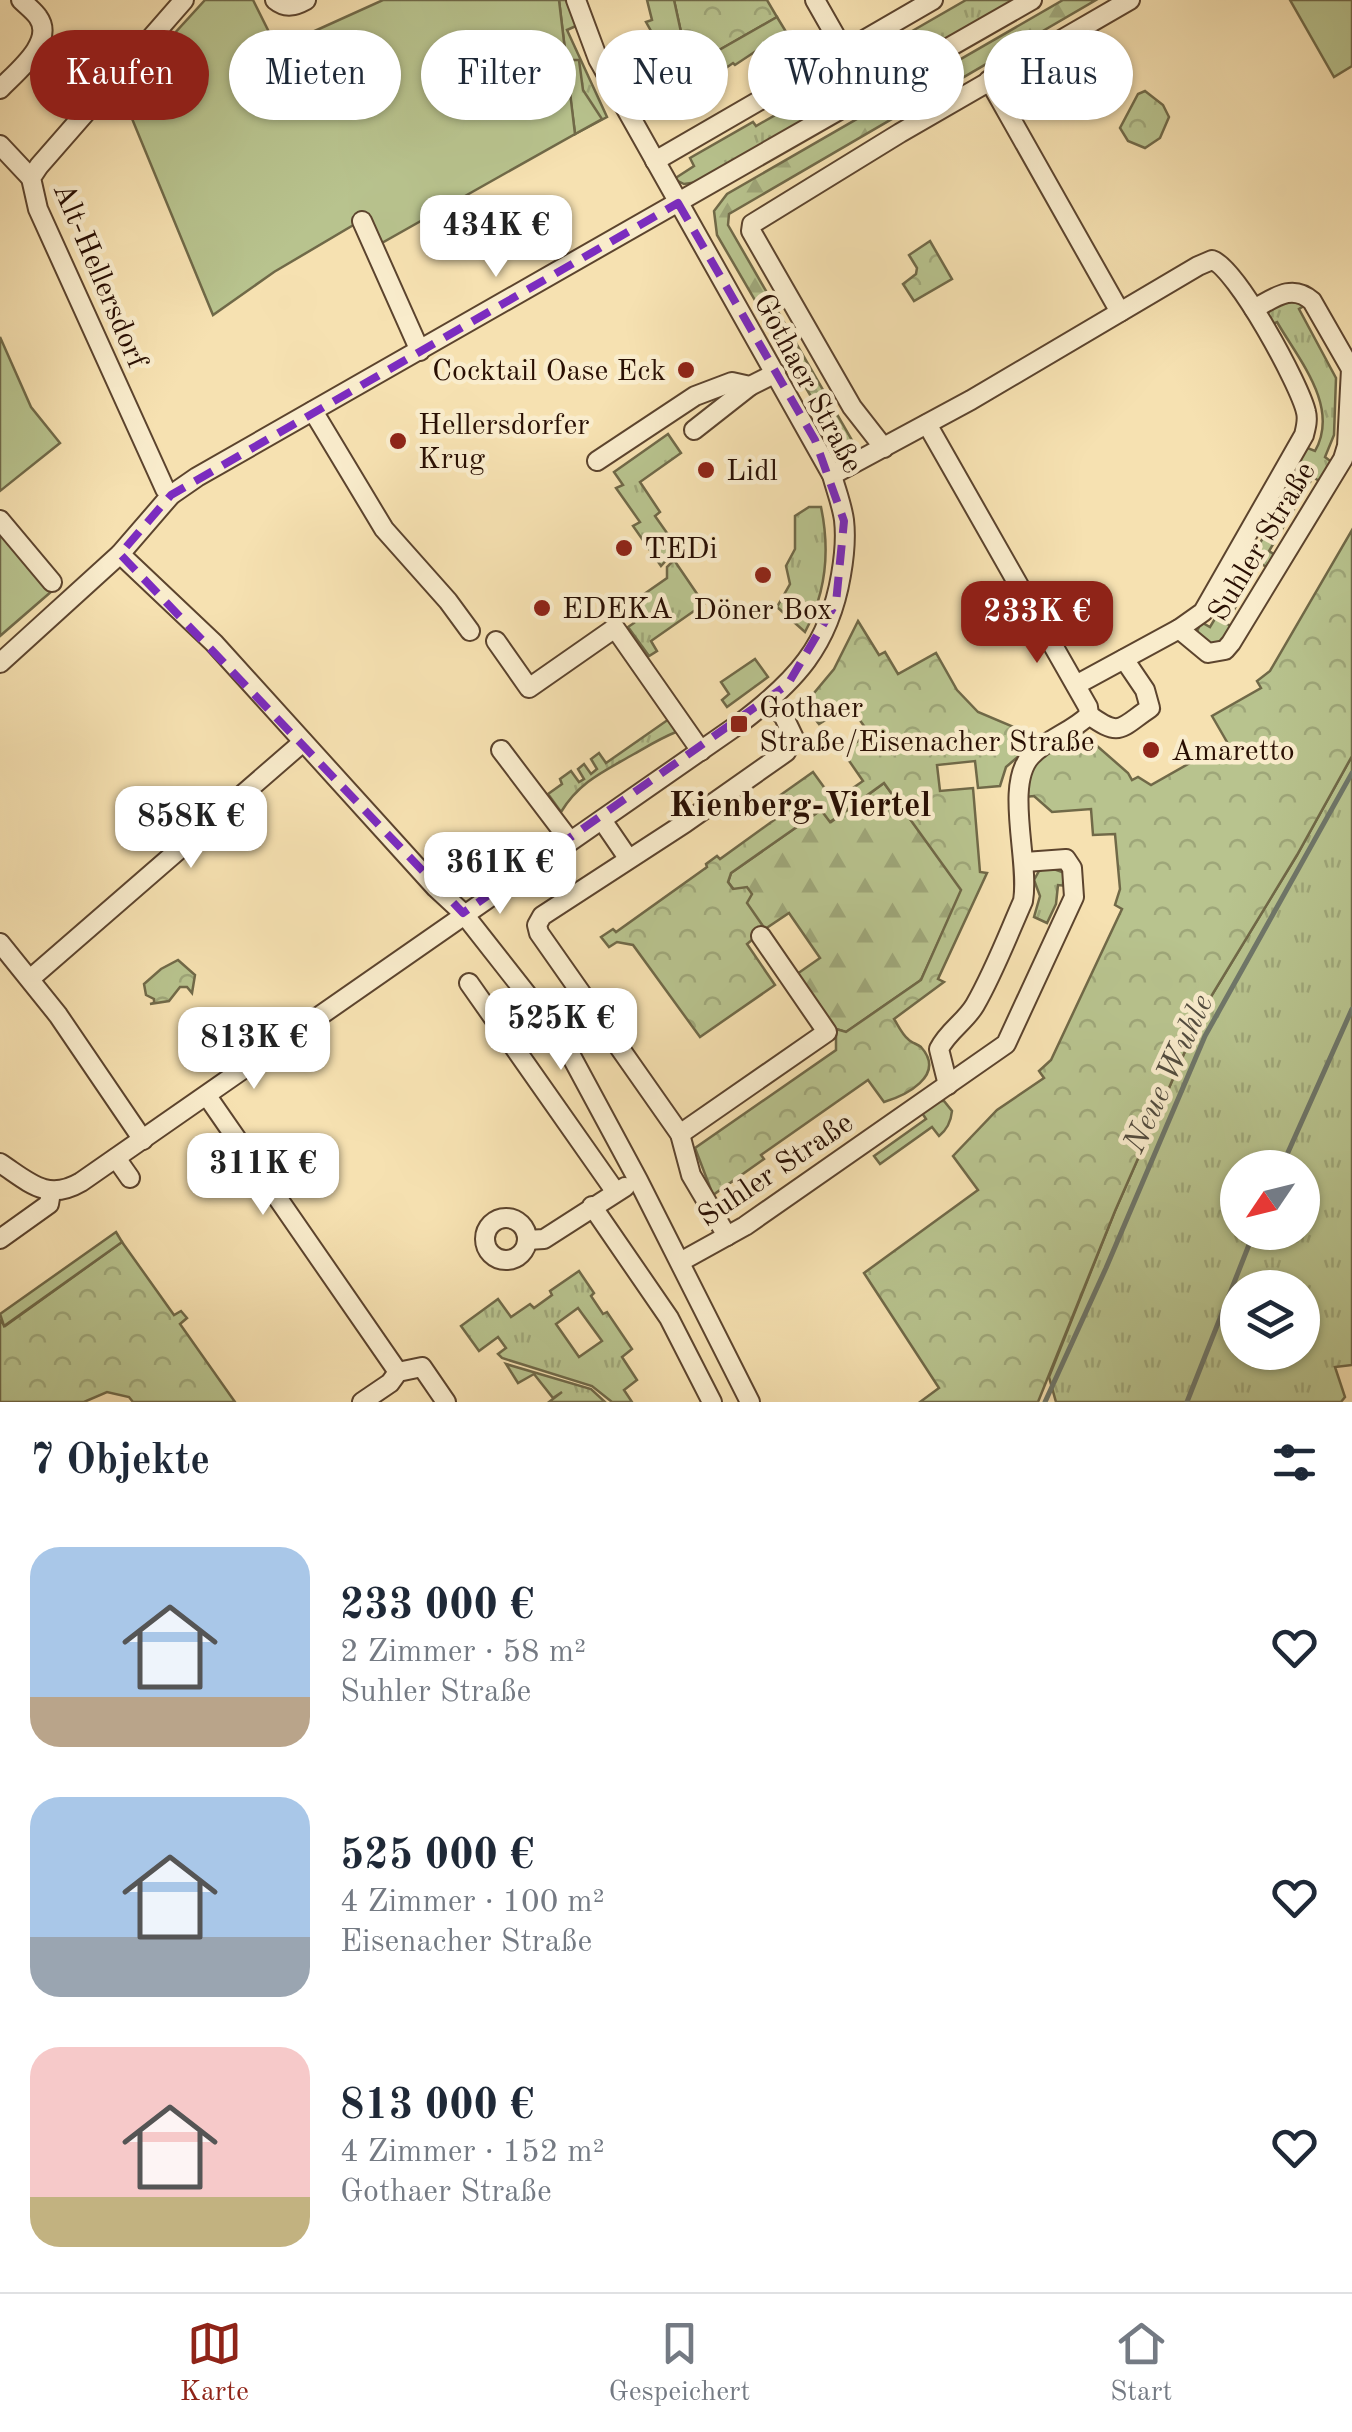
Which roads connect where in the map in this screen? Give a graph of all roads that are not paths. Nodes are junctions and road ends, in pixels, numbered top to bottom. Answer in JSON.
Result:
{"nodes":[{"id":1,"x":20,"y":0,"type":"edge"},
{"id":2,"x":184,"y":0,"type":"edge"},
{"id":3,"x":276,"y":0,"type":"edge"},
{"id":4,"x":306,"y":0,"type":"edge"},
{"id":5,"x":576,"y":0,"type":"edge"},
{"id":6,"x":815,"y":0,"type":"edge"},
{"id":7,"x":933,"y":0,"type":"edge"},
{"id":8,"x":1032,"y":0,"type":"edge"},
{"id":9,"x":1130,"y":0,"type":"edge"},
{"id":10,"x":832,"y":30,"type":"edge"},
{"id":11,"x":881,"y":30,"type":"edge"},
{"id":12,"x":1077,"y":30,"type":"edge"},
{"id":13,"x":984,"y":83,"type":"edge"},
{"id":14,"x":0,"y":90,"type":"edge"},
{"id":15,"x":748,"y":106,"type":"edge"},
{"id":16,"x":1012,"y":120,"type":"edge"},
{"id":17,"x":2,"y":148,"type":"edge"},
{"id":18,"x":654,"y":160,"type":"junction"},
{"id":19,"x":32,"y":178,"type":"junction"},
{"id":20,"x":678,"y":203,"type":"junction"},
{"id":21,"x":362,"y":220,"type":"dead end"},
{"id":22,"x":1254,"y":308,"type":"junction"},
{"id":23,"x":1120,"y":312,"type":"junction"},
{"id":24,"x":420,"y":350,"type":"junction"},
{"id":25,"x":776,"y":372,"type":"junction"},
{"id":26,"x":750,"y":386,"type":"junction"},
{"id":27,"x":313,"y":411,"type":"junction"},
{"id":28,"x":927,"y":424,"type":"junction"},
{"id":29,"x":694,"y":430,"type":"dead end"},
{"id":30,"x":884,"y":448,"type":"junction"},
{"id":31,"x":597,"y":461,"type":"dead end"},
{"id":32,"x":832,"y":475,"type":"junction"},
{"id":33,"x":171,"y":495,"type":"junction"},
{"id":34,"x":0,"y":520,"type":"edge"},
{"id":35,"x":120,"y":554,"type":"junction"},
{"id":36,"x":52,"y":582,"type":"dead end"},
{"id":37,"x":1179,"y":630,"type":"junction"},
{"id":38,"x":470,"y":631,"type":"dead end"},
{"id":39,"x":496,"y":641,"type":"dead end"},
{"id":40,"x":1124,"y":659,"type":"junction"},
{"id":41,"x":0,"y":664,"type":"edge"},
{"id":42,"x":1076,"y":685,"type":"junction"},
{"id":43,"x":770,"y":700,"type":"junction"},
{"id":44,"x":1088,"y":715,"type":"junction"},
{"id":45,"x":303,"y":742,"type":"junction"},
{"id":46,"x":501,"y":750,"type":"dead end"},
{"id":47,"x":700,"y":751,"type":"junction"},
{"id":48,"x":602,"y":820,"type":"junction"},
{"id":49,"x":570,"y":841,"type":"junction"},
{"id":50,"x":628,"y":858,"type":"junction"},
{"id":51,"x":1024,"y":862,"type":"junction"},
{"id":52,"x":464,"y":914,"type":"junction"},
{"id":53,"x":761,"y":936,"type":"dead end"},
{"id":54,"x":0,"y":943,"type":"edge"},
{"id":55,"x":30,"y":978,"type":"junction"},
{"id":56,"x":468,"y":983,"type":"dead end"},
{"id":57,"x":948,"y":1085,"type":"junction"},
{"id":58,"x":207,"y":1096,"type":"junction"},
{"id":59,"x":680,"y":1134,"type":"junction"},
{"id":60,"x":143,"y":1140,"type":"junction"},
{"id":61,"x":116,"y":1158,"type":"junction"},
{"id":62,"x":0,"y":1164,"type":"edge"},
{"id":63,"x":130,"y":1178,"type":"dead end"},
{"id":64,"x":638,"y":1180,"type":"junction"},
{"id":65,"x":614,"y":1191,"type":"junction"},
{"id":66,"x":51,"y":1192,"type":"junction"},
{"id":67,"x":592,"y":1206,"type":"junction"},
{"id":68,"x":727,"y":1236,"type":"junction"},
{"id":69,"x":0,"y":1239,"type":"edge"},
{"id":70,"x":527,"y":1240,"type":"dead end"},
{"id":71,"x":680,"y":1262,"type":"junction"},
{"id":72,"x":398,"y":1372,"type":"junction"},
{"id":73,"x":362,"y":1402,"type":"edge"},
{"id":74,"x":446,"y":1402,"type":"edge"},
{"id":75,"x":712,"y":1402,"type":"edge"},
{"id":76,"x":750,"y":1402,"type":"edge"}],
"edges":[{"from":1,"to":14,"type":"street"},
{"from":2,"to":19,"type":"street","name":"Alt-Hellersdorf"},
{"from":3,"to":4,"type":"street"},
{"from":5,"to":18,"type":"street","name":"Gothaer Straße"},
{"from":6,"to":10,"type":"street"},
{"from":7,"to":11,"type":"street"},
{"from":8,"to":20,"type":"street"},
{"from":9,"to":12,"type":"street"},
{"from":13,"to":30,"type":"street","name":"Gothaer Straße"},
{"from":15,"to":18,"type":"street"},
{"from":16,"to":23,"type":"street"},
{"from":17,"to":19,"type":"street"},
{"from":18,"to":20,"type":"street","name":"Gothaer Straße"},
{"from":19,"to":33,"type":"street","name":"Alt-Hellersdorf"},
{"from":20,"to":24,"type":"street"},
{"from":20,"to":25,"type":"street","name":"Gothaer Straße"},
{"from":21,"to":24,"type":"street"},
{"from":22,"to":23,"type":"street","name":"Suhler Straße"},
{"from":22,"to":37,"type":"street","name":"Suhler Straße"},
{"from":22,"to":37,"type":"street","name":"Suhler Straße"},
{"from":23,"to":28,"type":"street","name":"Suhler Straße"},
{"from":24,"to":27,"type":"street"},
{"from":25,"to":26,"type":"street"},
{"from":25,"to":32,"type":"street","name":"Gothaer Straße"},
{"from":26,"to":29,"type":"street"},
{"from":26,"to":31,"type":"street"},
{"from":27,"to":33,"type":"street"},
{"from":27,"to":38,"type":"street"},
{"from":28,"to":30,"type":"street","name":"Suhler Straße"},
{"from":28,"to":42,"type":"street"},
{"from":30,"to":32,"type":"street","name":"Suhler Straße"},
{"from":32,"to":43,"type":"street","name":"Gothaer Straße"},
{"from":33,"to":35,"type":"street"},
{"from":34,"to":36,"type":"street"},
{"from":35,"to":41,"type":"street"},
{"from":35,"to":45,"type":"street"},
{"from":37,"to":40,"type":"street","name":"Suhler Straße"},
{"from":39,"to":47,"type":"street"},
{"from":40,"to":42,"type":"street","name":"Suhler Straße"},
{"from":40,"to":44,"type":"street"},
{"from":42,"to":44,"type":"street"},
{"from":43,"to":47,"type":"street","name":"Gothaer Straße"},
{"from":43,"to":50,"type":"street"},
{"from":44,"to":51,"type":"street"},
{"from":45,"to":52,"type":"street"},
{"from":45,"to":55,"type":"street"},
{"from":46,"to":49,"type":"street"},
{"from":47,"to":48,"type":"street","name":"Gothaer Straße"},
{"from":48,"to":49,"type":"street","name":"Gothaer Straße"},
{"from":48,"to":50,"type":"street"},
{"from":49,"to":52,"type":"street","name":"Gothaer Straße"},
{"from":50,"to":59,"type":"street"},
{"from":51,"to":57,"type":"street"},
{"from":51,"to":57,"type":"street","name":"Suhler Straße"},
{"from":52,"to":58,"type":"street","name":"Gothaer Straße"},
{"from":52,"to":64,"type":"street"},
{"from":53,"to":59,"type":"street"},
{"from":54,"to":55,"type":"street"},
{"from":55,"to":60,"type":"street"},
{"from":56,"to":65,"type":"street"},
{"from":57,"to":68,"type":"street","name":"Suhler Straße"},
{"from":58,"to":60,"type":"street","name":"Gothaer Straße"},
{"from":58,"to":72,"type":"street"},
{"from":59,"to":68,"type":"street"},
{"from":60,"to":61,"type":"street","name":"Gothaer Straße"},
{"from":61,"to":63,"type":"street"},
{"from":61,"to":66,"type":"street","name":"Gothaer Straße"},
{"from":62,"to":66,"type":"street"},
{"from":64,"to":65,"type":"street"},
{"from":64,"to":71,"type":"street"},
{"from":65,"to":67,"type":"street"},
{"from":66,"to":69,"type":"street"},
{"from":67,"to":70,"type":"street"},
{"from":67,"to":75,"type":"street"},
{"from":68,"to":71,"type":"street","name":"Suhler Straße"},
{"from":71,"to":76,"type":"street"},
{"from":72,"to":73,"type":"street"},
{"from":72,"to":74,"type":"street"}]}
